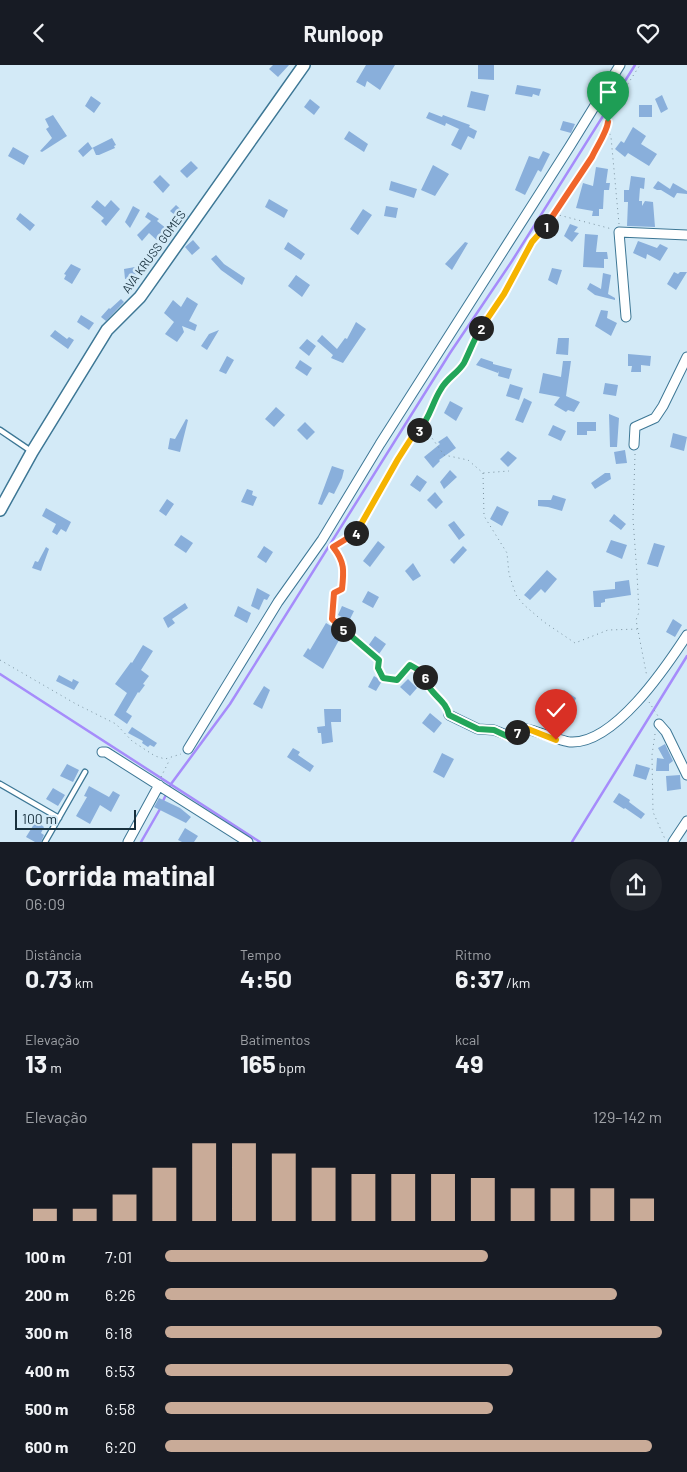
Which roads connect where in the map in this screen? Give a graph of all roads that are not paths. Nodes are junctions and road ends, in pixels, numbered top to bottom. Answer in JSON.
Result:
{"nodes":[{"id":1,"x":304,"y":65,"type":"edge"},
{"id":2,"x":620,"y":65,"type":"edge"},
{"id":3,"x":687,"y":235,"type":"edge"},
{"id":4,"x":626,"y":317,"type":"dead end"},
{"id":5,"x":687,"y":357,"type":"edge"},
{"id":6,"x":0,"y":430,"type":"edge"},
{"id":7,"x":634,"y":445,"type":"road end"},
{"id":8,"x":32,"y":452,"type":"junction"},
{"id":9,"x":0,"y":510,"type":"edge"},
{"id":10,"x":687,"y":635,"type":"edge"},
{"id":11,"x":449,"y":715,"type":"road end"},
{"id":12,"x":659,"y":724,"type":"road end"},
{"id":13,"x":188,"y":749,"type":"road end"},
{"id":14,"x":102,"y":751,"type":"dead end"},
{"id":15,"x":85,"y":772,"type":"dead end"},
{"id":16,"x":687,"y":775,"type":"edge"},
{"id":17,"x":0,"y":783,"type":"edge"},
{"id":18,"x":159,"y":785,"type":"junction"},
{"id":19,"x":59,"y":817,"type":"junction"},
{"id":20,"x":687,"y":821,"type":"edge"},
{"id":21,"x":45,"y":842,"type":"edge"},
{"id":22,"x":128,"y":842,"type":"edge"},
{"id":23,"x":248,"y":842,"type":"edge"},
{"id":24,"x":673,"y":842,"type":"edge"}],
"edges":[{"from":1,"to":8,"type":"street","name":"AVA KRUSS GOMES"},
{"from":2,"to":13,"type":"street"},
{"from":3,"to":4,"type":"street"},
{"from":5,"to":7,"type":"street"},
{"from":6,"to":8,"type":"lane"},
{"from":8,"to":9,"type":"street","name":"AVA KRUSS GOMES"},
{"from":10,"to":11,"type":"street"},
{"from":12,"to":16,"type":"street"},
{"from":14,"to":18,"type":"street"},
{"from":15,"to":19,"type":"lane"},
{"from":17,"to":19,"type":"lane"},
{"from":18,"to":22,"type":"street"},
{"from":18,"to":23,"type":"street"},
{"from":19,"to":21,"type":"lane"},
{"from":20,"to":24,"type":"street"}]}
